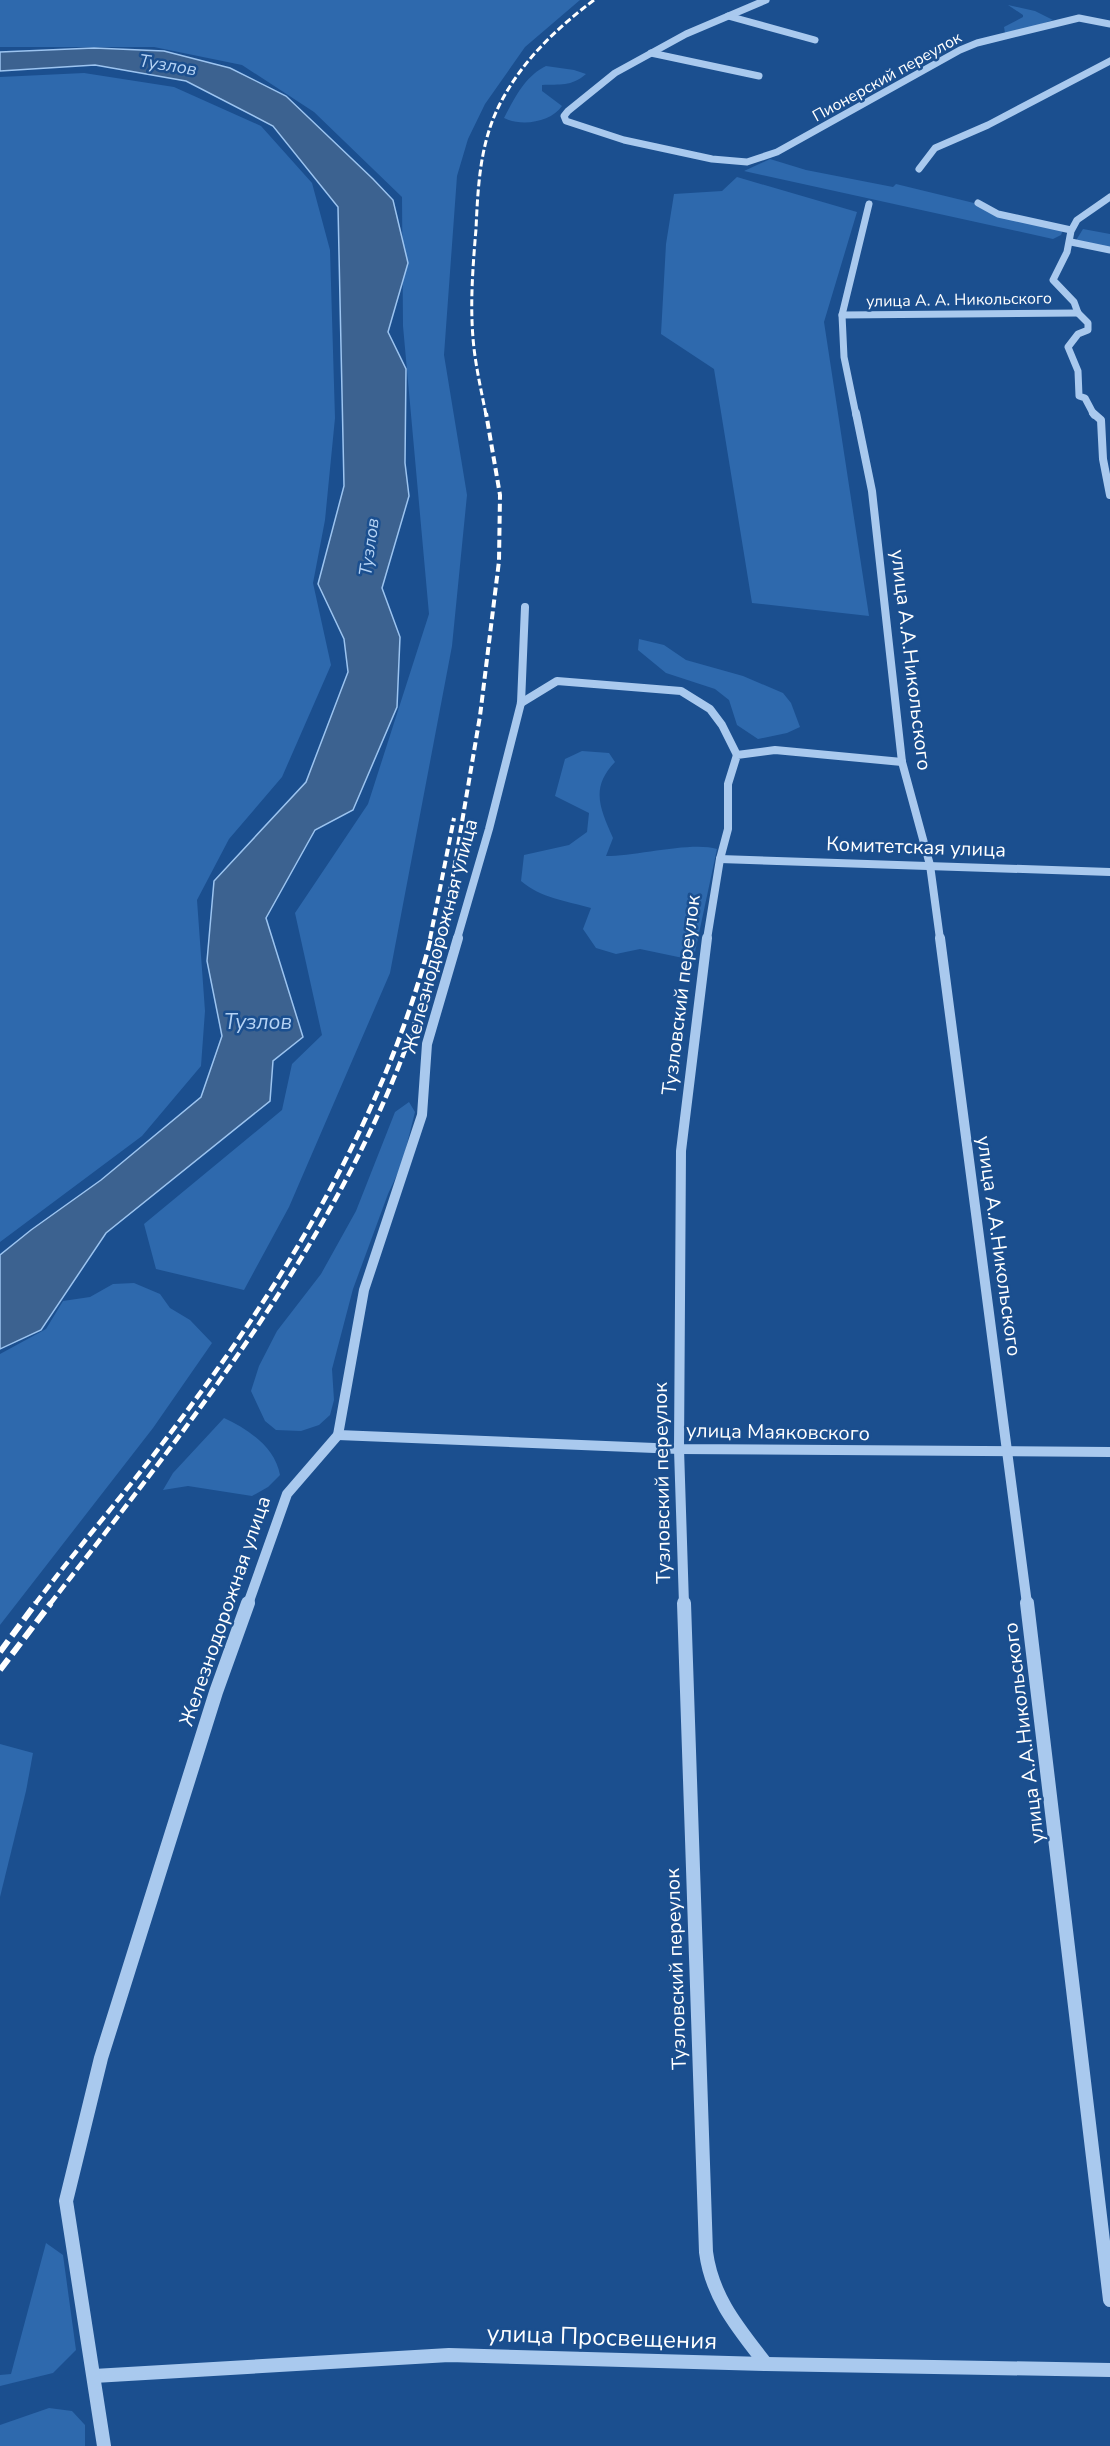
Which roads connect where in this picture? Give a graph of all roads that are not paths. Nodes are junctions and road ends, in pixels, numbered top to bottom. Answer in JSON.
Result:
{"nodes":[{"id":1,"x":766,"y":0,"type":"edge"},
{"id":2,"x":728,"y":16,"type":"junction"},
{"id":3,"x":1110,"y":24,"type":"edge"},
{"id":4,"x":815,"y":40,"type":"dead end"},
{"id":5,"x":651,"y":53,"type":"junction"},
{"id":6,"x":1110,"y":61,"type":"edge"},
{"id":7,"x":759,"y":76,"type":"dead end"},
{"id":8,"x":919,"y":169,"type":"dead end"},
{"id":9,"x":1110,"y":197,"type":"edge"},
{"id":10,"x":978,"y":203,"type":"dead end"},
{"id":11,"x":869,"y":204,"type":"dead end"},
{"id":12,"x":1071,"y":230,"type":"junction"},
{"id":13,"x":1071,"y":242,"type":"junction"},
{"id":14,"x":1110,"y":250,"type":"edge"},
{"id":15,"x":1078,"y":312,"type":"junction"},
{"id":16,"x":842,"y":315,"type":"junction"},
{"id":17,"x":1110,"y":495,"type":"edge"},
{"id":18,"x":525,"y":607,"type":"dead end"},
{"id":19,"x":522,"y":703,"type":"junction"},
{"id":20,"x":737,"y":755,"type":"junction"},
{"id":21,"x":902,"y":762,"type":"junction"},
{"id":22,"x":720,"y":859,"type":"junction"},
{"id":23,"x":930,"y":865,"type":"junction"},
{"id":24,"x":1110,"y":872,"type":"edge"},
{"id":25,"x":338,"y":1435,"type":"junction"},
{"id":26,"x":679,"y":1449,"type":"junction"},
{"id":27,"x":1110,"y":1452,"type":"edge"},
{"id":28,"x":1009,"y":1453,"type":"junction"},
{"id":29,"x":1110,"y":2300,"type":"edge"},
{"id":30,"x":765,"y":2364,"type":"junction"},
{"id":31,"x":1110,"y":2370,"type":"edge"},
{"id":32,"x":94,"y":2376,"type":"junction"},
{"id":33,"x":104,"y":2446,"type":"edge"}],
"edges":[{"from":1,"to":2,"type":"street"},
{"from":2,"to":4,"type":"street"},
{"from":2,"to":5,"type":"street"},
{"from":3,"to":5,"type":"street","name":"Пионерский переулок"},
{"from":5,"to":7,"type":"street"},
{"from":6,"to":8,"type":"street"},
{"from":9,"to":12,"type":"street"},
{"from":10,"to":12,"type":"street"},
{"from":11,"to":16,"type":"street","name":"улица А.А.Никольского"},
{"from":12,"to":13,"type":"street"},
{"from":13,"to":14,"type":"street"},
{"from":13,"to":15,"type":"street"},
{"from":15,"to":16,"type":"street","name":"улица А. А. Никольского"},
{"from":15,"to":17,"type":"street"},
{"from":16,"to":21,"type":"street","name":"улица А.А.Никольского"},
{"from":18,"to":19,"type":"street","name":"Железнодорожная улица"},
{"from":19,"to":20,"type":"street"},
{"from":19,"to":25,"type":"street","name":"Железнодорожная улица"},
{"from":20,"to":21,"type":"street"},
{"from":20,"to":22,"type":"street","name":"Тузловский переулок"},
{"from":21,"to":23,"type":"street","name":"улица А.А.Никольского"},
{"from":22,"to":23,"type":"street","name":"Комитетская улица"},
{"from":22,"to":26,"type":"street","name":"Тузловский переулок"},
{"from":23,"to":24,"type":"street","name":"Комитетская улица"},
{"from":23,"to":28,"type":"street","name":"улица А.А.Никольского"},
{"from":25,"to":26,"type":"street","name":"улица Маяковского"},
{"from":25,"to":32,"type":"street","name":"Железнодорожная улица"},
{"from":26,"to":28,"type":"street","name":"улица Маяковского"},
{"from":26,"to":30,"type":"street","name":"Тузловский переулок"},
{"from":27,"to":28,"type":"street","name":"улица Маяковского"},
{"from":28,"to":29,"type":"street","name":"улица А.А.Никольского"},
{"from":30,"to":31,"type":"street","name":"улица Просвещения"},
{"from":30,"to":32,"type":"street","name":"улица Просвещения"},
{"from":32,"to":33,"type":"street","name":"Железнодорожная улица"}]}
